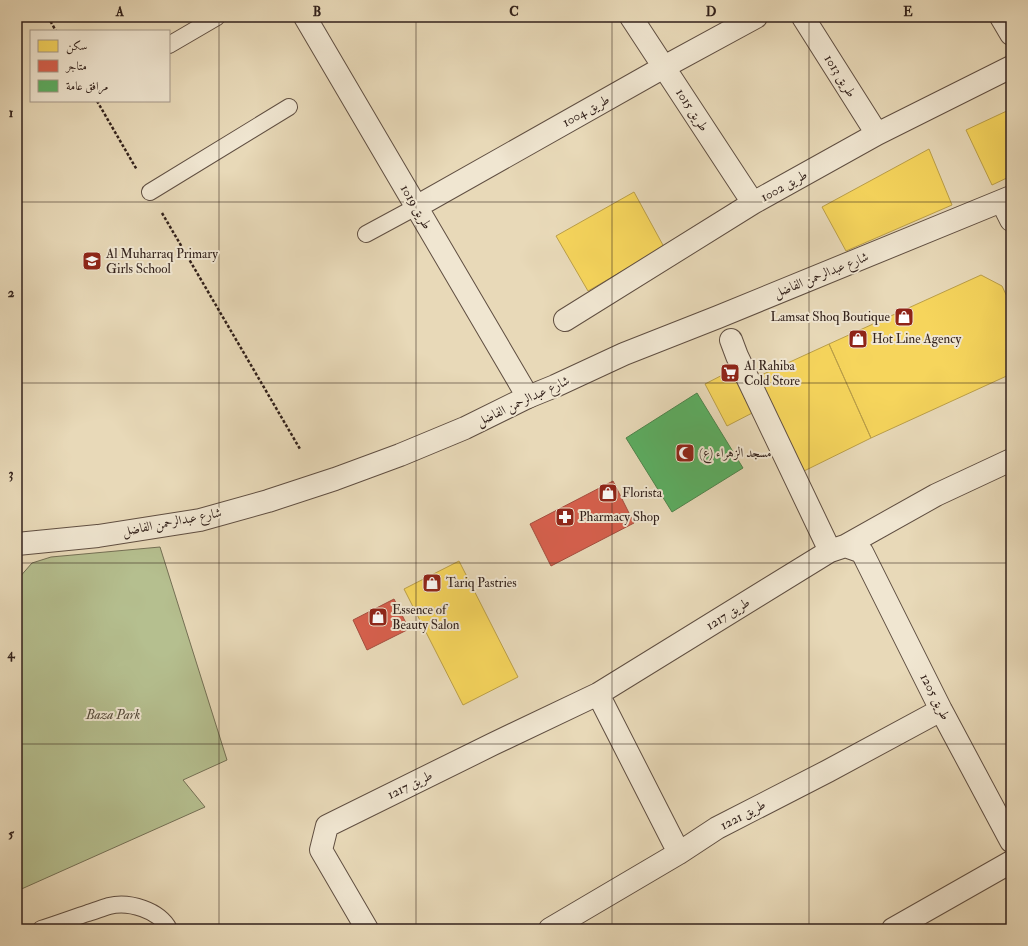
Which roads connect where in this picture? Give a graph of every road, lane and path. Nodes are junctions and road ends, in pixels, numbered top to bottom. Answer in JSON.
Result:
{"nodes":[{"id":1,"x":48,"y":17,"type":"edge"},
{"id":2,"x":217,"y":17,"type":"edge"},
{"id":3,"x":305,"y":17,"type":"edge"},
{"id":4,"x":631,"y":17,"type":"edge"},
{"id":5,"x":756,"y":17,"type":"edge"},
{"id":6,"x":803,"y":17,"type":"edge"},
{"id":7,"x":1001,"y":17,"type":"edge"},
{"id":8,"x":55,"y":30,"type":"edge"},
{"id":9,"x":1011,"y":34,"type":"edge"},
{"id":10,"x":170,"y":44,"type":"edge"},
{"id":11,"x":664,"y":67,"type":"junction"},
{"id":12,"x":1011,"y":67,"type":"edge"},
{"id":13,"x":98,"y":102,"type":"edge"},
{"id":14,"x":289,"y":106,"type":"dead end"},
{"id":15,"x":876,"y":134,"type":"junction"},
{"id":16,"x":150,"y":192,"type":"junction"},
{"id":17,"x":754,"y":204,"type":"junction"},
{"id":18,"x":1008,"y":206,"type":"edge"},
{"id":19,"x":416,"y":207,"type":"junction"},
{"id":20,"x":366,"y":234,"type":"dead end"},
{"id":21,"x":565,"y":320,"type":"dead end"},
{"id":22,"x":731,"y":340,"type":"dead end"},
{"id":23,"x":528,"y":397,"type":"junction"},
{"id":24,"x":300,"y":449,"type":"dead end"},
{"id":25,"x":1011,"y":460,"type":"edge"},
{"id":26,"x":17,"y":544,"type":"edge"},
{"id":27,"x":846,"y":550,"type":"junction"},
{"id":28,"x":598,"y":694,"type":"junction"},
{"id":29,"x":941,"y":710,"type":"junction"},
{"id":30,"x":1011,"y":840,"type":"edge"},
{"id":31,"x":679,"y":853,"type":"junction"},
{"id":32,"x":1011,"y":862,"type":"edge"},
{"id":33,"x":41,"y":929,"type":"edge"},
{"id":34,"x":169,"y":929,"type":"edge"},
{"id":35,"x":367,"y":929,"type":"edge"},
{"id":36,"x":550,"y":929,"type":"edge"},
{"id":37,"x":893,"y":929,"type":"edge"}],
"edges":[{"from":1,"to":8,"type":"path"},
{"from":2,"to":10,"type":"lane"},
{"from":3,"to":19,"type":"street","name":"طريق 1019"},
{"from":4,"to":11,"type":"street","name":"طريق 1015"},
{"from":5,"to":11,"type":"street","name":"طريق 1004"},
{"from":6,"to":15,"type":"street","name":"طريق 1013"},
{"from":7,"to":9,"type":"street"},
{"from":11,"to":17,"type":"street","name":"طريق 1015"},
{"from":11,"to":19,"type":"street","name":"طريق 1004"},
{"from":12,"to":15,"type":"street","name":"طريق 1002"},
{"from":13,"to":16,"type":"path"},
{"from":14,"to":16,"type":"lane"},
{"from":15,"to":17,"type":"street","name":"طريق 1002"},
{"from":16,"to":24,"type":"path"},
{"from":17,"to":21,"type":"street","name":"طريق 1002"},
{"from":18,"to":23,"type":"street","name":"شارع عبدالرحمن الفاضل"},
{"from":19,"to":20,"type":"lane"},
{"from":19,"to":23,"type":"street","name":"طريق 1019"},
{"from":22,"to":27,"type":"street","name":"طريق 1205"},
{"from":23,"to":26,"type":"street","name":"شارع عبدالرحمن الفاضل"},
{"from":25,"to":27,"type":"street","name":"طريق 1217"},
{"from":27,"to":28,"type":"street","name":"طريق 1217"},
{"from":27,"to":29,"type":"street","name":"طريق 1205"},
{"from":28,"to":31,"type":"street"},
{"from":28,"to":35,"type":"street","name":"طريق 1217"},
{"from":29,"to":30,"type":"street","name":"طريق 1205"},
{"from":29,"to":31,"type":"street","name":"طريق 1221"},
{"from":31,"to":36,"type":"street","name":"طريق 1221"},
{"from":32,"to":37,"type":"street"},
{"from":33,"to":34,"type":"lane"}]}
